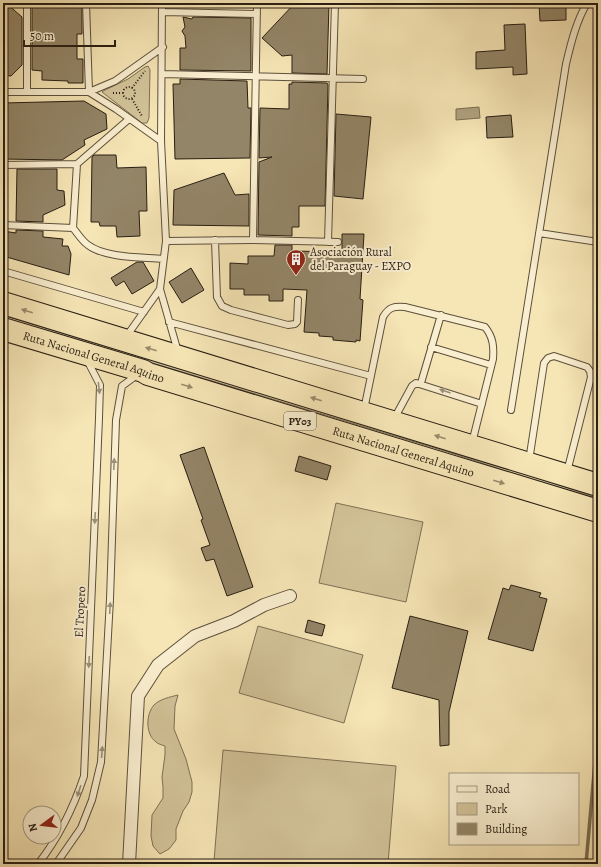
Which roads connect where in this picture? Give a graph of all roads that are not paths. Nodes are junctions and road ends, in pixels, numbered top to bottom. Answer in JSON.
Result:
{"nodes":[{"id":1,"x":27,"y":3,"type":"edge"},
{"id":2,"x":86,"y":3,"type":"edge"},
{"id":3,"x":162,"y":3,"type":"edge"},
{"id":4,"x":258,"y":3,"type":"edge"},
{"id":5,"x":335,"y":3,"type":"edge"},
{"id":6,"x":587,"y":3,"type":"edge"},
{"id":7,"x":162,"y":12,"type":"junction"},
{"id":8,"x":257,"y":14,"type":"junction"},
{"id":9,"x":163,"y":47,"type":"junction"},
{"id":10,"x":162,"y":74,"type":"junction"},
{"id":11,"x":257,"y":76,"type":"junction"},
{"id":12,"x":332,"y":78,"type":"junction"},
{"id":13,"x":363,"y":79,"type":"dead end"},
{"id":14,"x":3,"y":92,"type":"edge"},
{"id":15,"x":27,"y":92,"type":"junction"},
{"id":16,"x":89,"y":92,"type":"junction"},
{"id":17,"x":129,"y":119,"type":"junction"},
{"id":18,"x":161,"y":141,"type":"junction"},
{"id":19,"x":3,"y":164,"type":"edge"},
{"id":20,"x":77,"y":164,"type":"junction"},
{"id":21,"x":3,"y":225,"type":"edge"},
{"id":22,"x":73,"y":228,"type":"junction"},
{"id":23,"x":539,"y":233,"type":"junction"},
{"id":24,"x":215,"y":240,"type":"junction"},
{"id":25,"x":253,"y":240,"type":"junction"},
{"id":26,"x":166,"y":241,"type":"junction"},
{"id":27,"x":328,"y":242,"type":"junction"},
{"id":28,"x":338,"y":242,"type":"dead end"},
{"id":29,"x":598,"y":242,"type":"edge"},
{"id":30,"x":163,"y":259,"type":"junction"},
{"id":31,"x":3,"y":271,"type":"edge"},
{"id":32,"x":160,"y":289,"type":"junction"},
{"id":33,"x":298,"y":300,"type":"dead end"},
{"id":34,"x":3,"y":303,"type":"edge"},
{"id":35,"x":144,"y":312,"type":"junction"},
{"id":36,"x":441,"y":315,"type":"junction"},
{"id":37,"x":169,"y":322,"type":"junction"},
{"id":38,"x":3,"y":329,"type":"edge"},
{"id":39,"x":124,"y":340,"type":"junction"},
{"id":40,"x":431,"y":347,"type":"junction"},
{"id":41,"x":84,"y":353,"type":"junction"},
{"id":42,"x":179,"y":357,"type":"junction"},
{"id":43,"x":491,"y":365,"type":"junction"},
{"id":44,"x":143,"y":371,"type":"junction"},
{"id":45,"x":371,"y":376,"type":"junction"},
{"id":46,"x":421,"y":383,"type":"junction"},
{"id":47,"x":482,"y":404,"type":"junction"},
{"id":48,"x":511,"y":410,"type":"dead end"},
{"id":49,"x":363,"y":413,"type":"junction"},
{"id":50,"x":392,"y":422,"type":"junction"},
{"id":51,"x":471,"y":447,"type":"junction"},
{"id":52,"x":528,"y":464,"type":"junction"},
{"id":53,"x":566,"y":476,"type":"junction"},
{"id":54,"x":598,"y":485,"type":"edge"},
{"id":55,"x":598,"y":512,"type":"edge"},
{"id":56,"x":290,"y":596,"type":"dead end"},
{"id":57,"x":38,"y":864,"type":"edge"},
{"id":58,"x":56,"y":864,"type":"edge"},
{"id":59,"x":129,"y":864,"type":"edge"}],
"edges":[{"from":1,"to":15,"type":"lane"},
{"from":2,"to":16,"type":"lane"},
{"from":3,"to":7,"type":"lane"},
{"from":4,"to":8,"type":"lane"},
{"from":5,"to":12,"type":"lane"},
{"from":6,"to":23,"type":"lane"},
{"from":7,"to":8,"type":"lane"},
{"from":7,"to":9,"type":"lane"},
{"from":8,"to":11,"type":"lane"},
{"from":9,"to":10,"type":"lane"},
{"from":9,"to":16,"type":"lane"},
{"from":10,"to":11,"type":"lane"},
{"from":10,"to":18,"type":"lane"},
{"from":11,"to":12,"type":"lane"},
{"from":11,"to":25,"type":"lane"},
{"from":12,"to":13,"type":"lane"},
{"from":12,"to":27,"type":"lane"},
{"from":14,"to":15,"type":"lane"},
{"from":15,"to":16,"type":"lane"},
{"from":16,"to":17,"type":"lane"},
{"from":17,"to":18,"type":"lane"},
{"from":17,"to":20,"type":"lane"},
{"from":18,"to":26,"type":"lane"},
{"from":19,"to":20,"type":"lane"},
{"from":20,"to":22,"type":"lane"},
{"from":21,"to":22,"type":"lane"},
{"from":22,"to":30,"type":"lane"},
{"from":23,"to":29,"type":"lane"},
{"from":23,"to":48,"type":"lane"},
{"from":24,"to":25,"type":"lane"},
{"from":24,"to":26,"type":"lane"},
{"from":24,"to":33,"type":"lane"},
{"from":25,"to":27,"type":"lane"},
{"from":26,"to":30,"type":"lane"},
{"from":27,"to":28,"type":"lane"},
{"from":30,"to":32,"type":"lane"},
{"from":31,"to":35,"type":"lane"},
{"from":32,"to":35,"type":"lane"},
{"from":32,"to":37,"type":"lane"},
{"from":39,"to":34,"type":"highway","name":"Ruta Nacional General Aquino","number":"PY03","one_way":true},
{"from":35,"to":39,"type":"lane"},
{"from":36,"to":40,"type":"lane"},
{"from":36,"to":43,"type":"lane"},
{"from":36,"to":45,"type":"lane"},
{"from":37,"to":42,"type":"lane"},
{"from":37,"to":45,"type":"lane"},
{"from":38,"to":41,"type":"highway","name":"Ruta Nacional General Aquino","number":"PY03"},
{"from":42,"to":39,"type":"highway","name":"Ruta Nacional General Aquino","number":"PY03","one_way":true},
{"from":40,"to":43,"type":"lane"},
{"from":40,"to":46,"type":"lane"},
{"from":41,"to":44,"type":"highway","name":"Ruta Nacional General Aquino","number":"PY03"},
{"from":41,"to":57,"type":"lane","name":"El Tropero","one_way":true},
{"from":49,"to":42,"type":"highway","name":"Ruta Nacional General Aquino","number":"PY03","one_way":true},
{"from":43,"to":47,"type":"lane"},
{"from":44,"to":55,"type":"highway","name":"Ruta Nacional General Aquino","number":"PY03","one_way":true},
{"from":58,"to":44,"type":"lane","one_way":true},
{"from":45,"to":49,"type":"lane"},
{"from":47,"to":46,"type":"lane","one_way":true},
{"from":46,"to":50,"type":"lane"},
{"from":47,"to":51,"type":"lane"},
{"from":49,"to":50,"type":"highway","name":"Ruta Nacional General Aquino","number":"PY03"},
{"from":51,"to":50,"type":"highway","name":"Ruta Nacional General Aquino","number":"PY03","one_way":true},
{"from":51,"to":52,"type":"highway","name":"Ruta Nacional General Aquino","number":"PY03"},
{"from":52,"to":53,"type":"highway","name":"Ruta Nacional General Aquino","number":"PY03"},
{"from":52,"to":53,"type":"lane"},
{"from":53,"to":54,"type":"highway","name":"Ruta Nacional General Aquino","number":"PY03"},
{"from":56,"to":59,"type":"street"}]}
